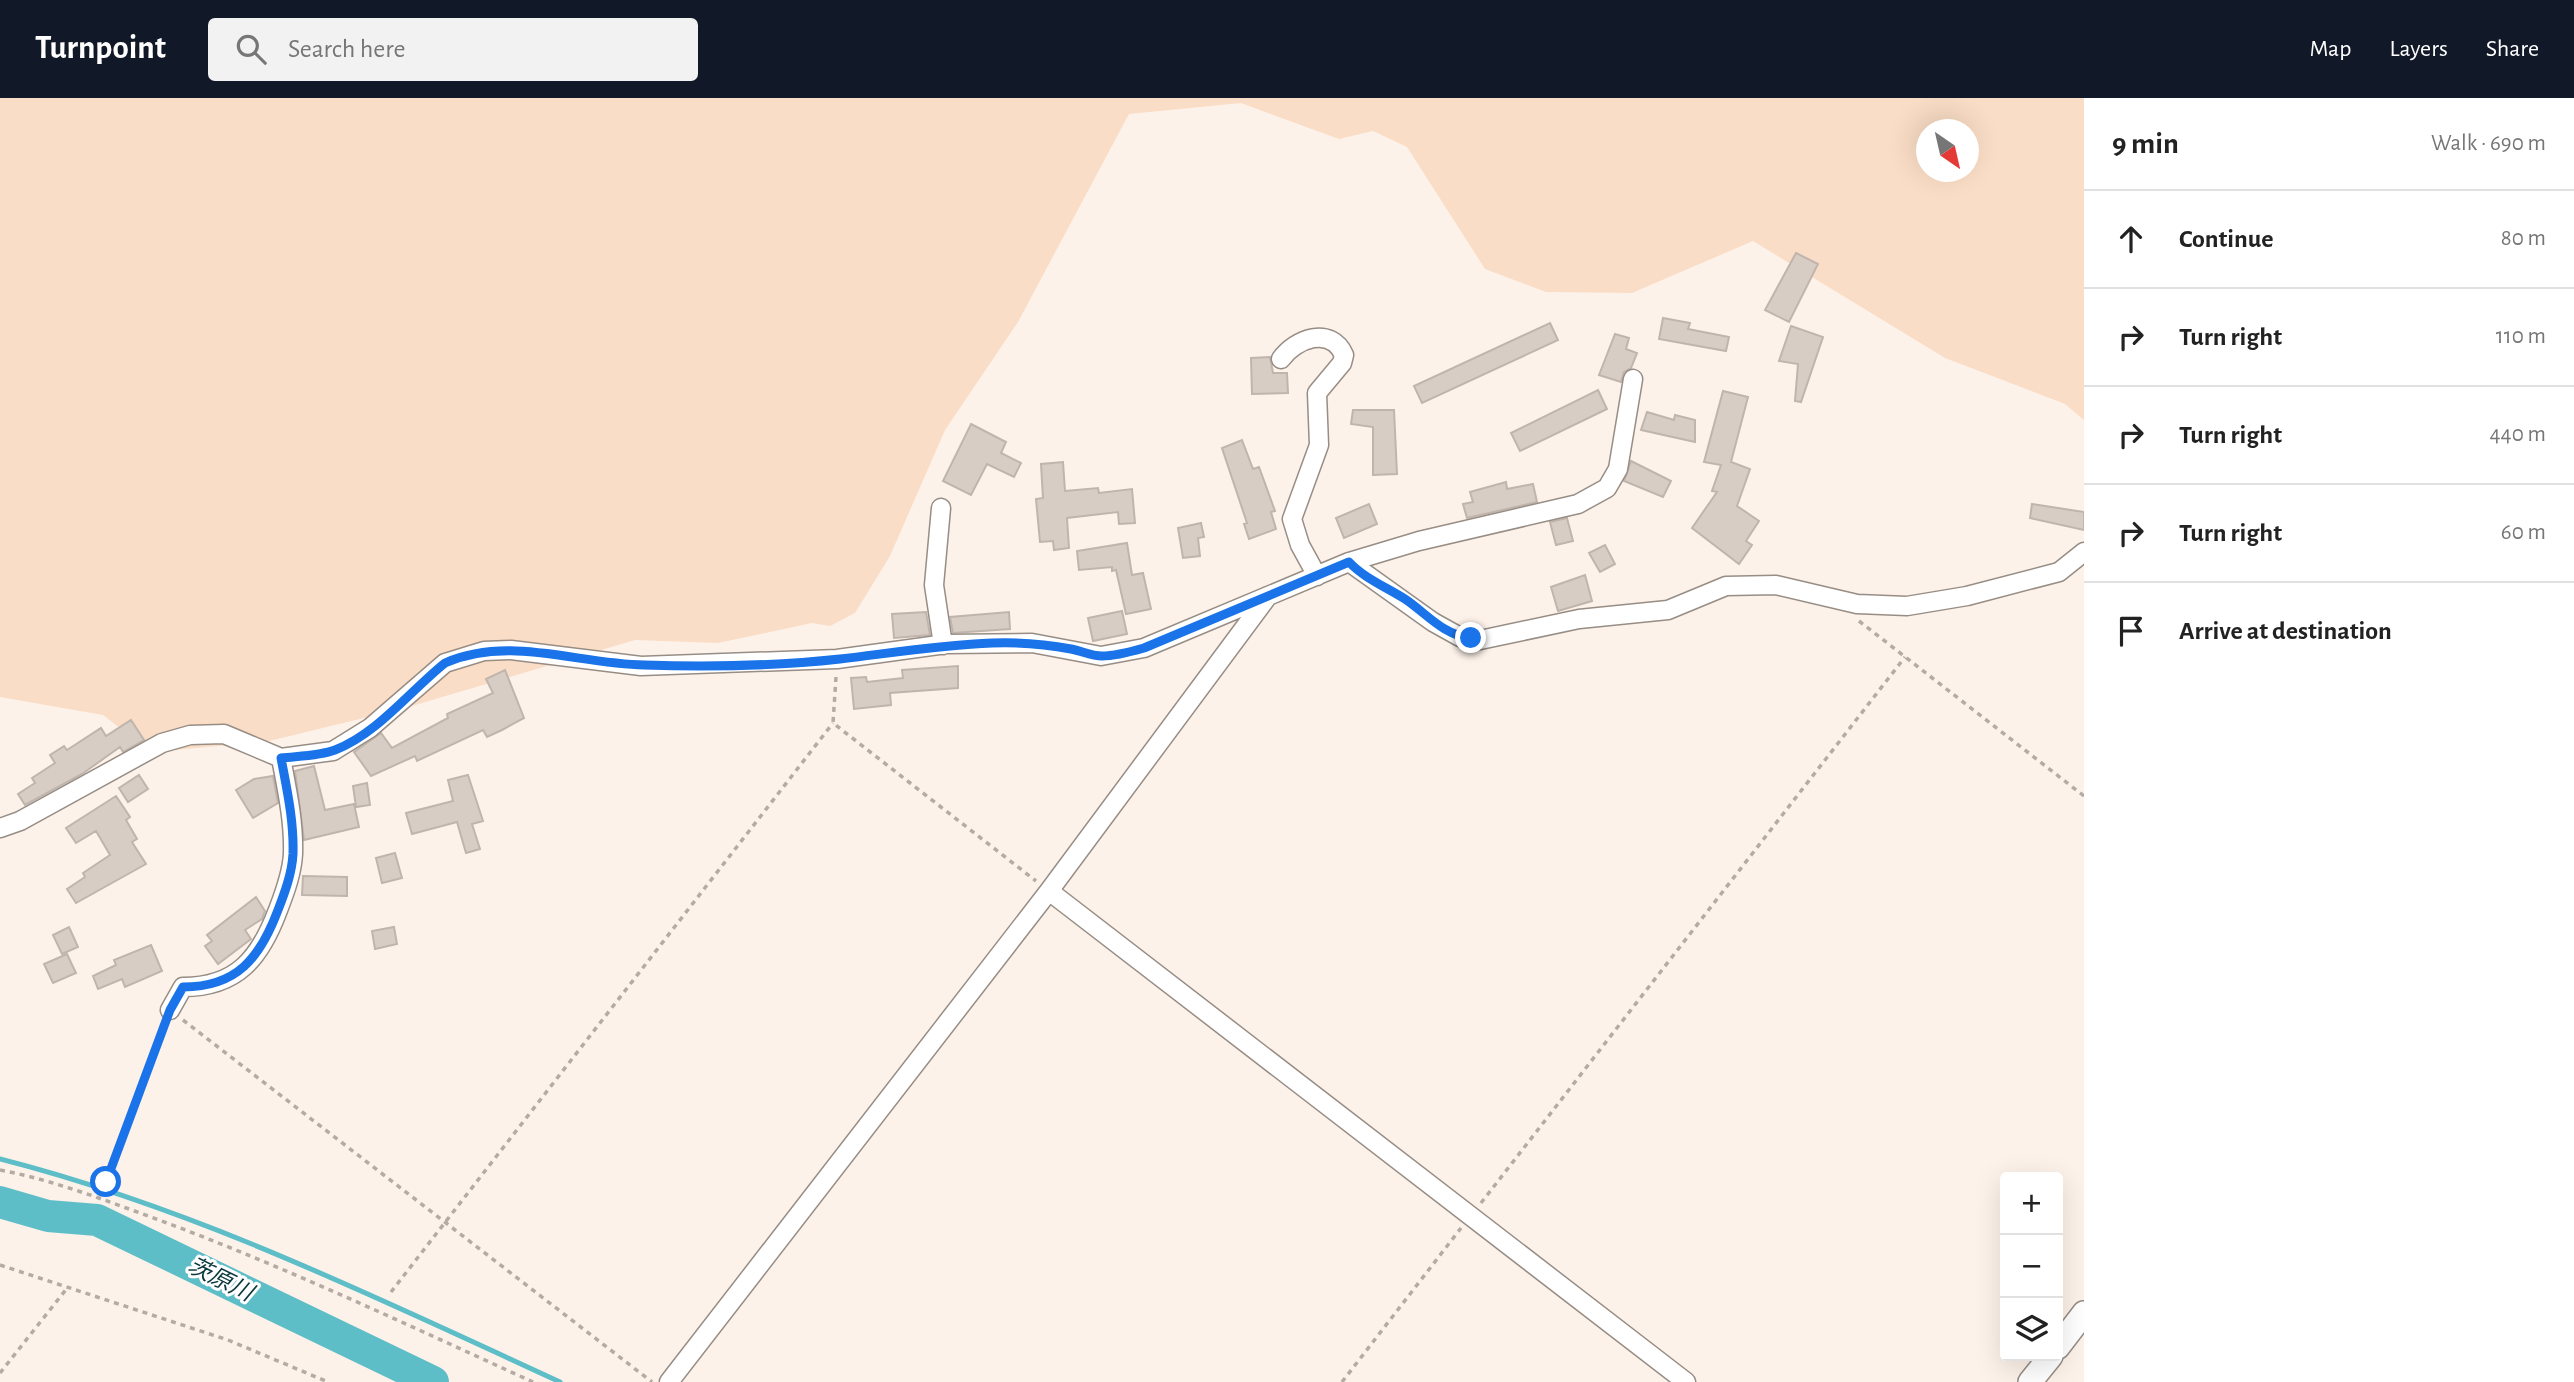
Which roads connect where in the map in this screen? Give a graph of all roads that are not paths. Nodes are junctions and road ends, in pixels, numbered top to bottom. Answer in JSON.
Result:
{"nodes":[{"id":1,"x":1281,"y":359,"type":"dead end"},
{"id":2,"x":1633,"y":379,"type":"dead end"},
{"id":3,"x":941,"y":508,"type":"dead end"},
{"id":4,"x":2084,"y":552,"type":"edge"},
{"id":5,"x":1349,"y":562,"type":"junction"},
{"id":6,"x":1317,"y":576,"type":"junction"},
{"id":7,"x":1268,"y":596,"type":"junction"},
{"id":8,"x":943,"y":645,"type":"junction"},
{"id":9,"x":281,"y":758,"type":"junction"},
{"id":10,"x":0,"y":828,"type":"edge"},
{"id":11,"x":1049,"y":891,"type":"junction"},
{"id":12,"x":170,"y":1010,"type":"road end"},
{"id":13,"x":2084,"y":1313,"type":"edge"},
{"id":14,"x":2063,"y":1340,"type":"edge"},
{"id":15,"x":2047,"y":1361,"type":"edge"},
{"id":16,"x":669,"y":1382,"type":"edge"},
{"id":17,"x":1686,"y":1382,"type":"edge"},
{"id":18,"x":2030,"y":1382,"type":"edge"}],
"edges":[{"from":1,"to":6,"type":"street"},
{"from":2,"to":5,"type":"street"},
{"from":3,"to":8,"type":"street"},
{"from":4,"to":5,"type":"street"},
{"from":5,"to":6,"type":"street"},
{"from":6,"to":7,"type":"street"},
{"from":7,"to":8,"type":"street"},
{"from":7,"to":11,"type":"street"},
{"from":8,"to":9,"type":"street"},
{"from":9,"to":10,"type":"street"},
{"from":9,"to":12,"type":"street"},
{"from":11,"to":16,"type":"street"},
{"from":11,"to":17,"type":"street"},
{"from":13,"to":14,"type":"street"},
{"from":15,"to":18,"type":"street"}]}
